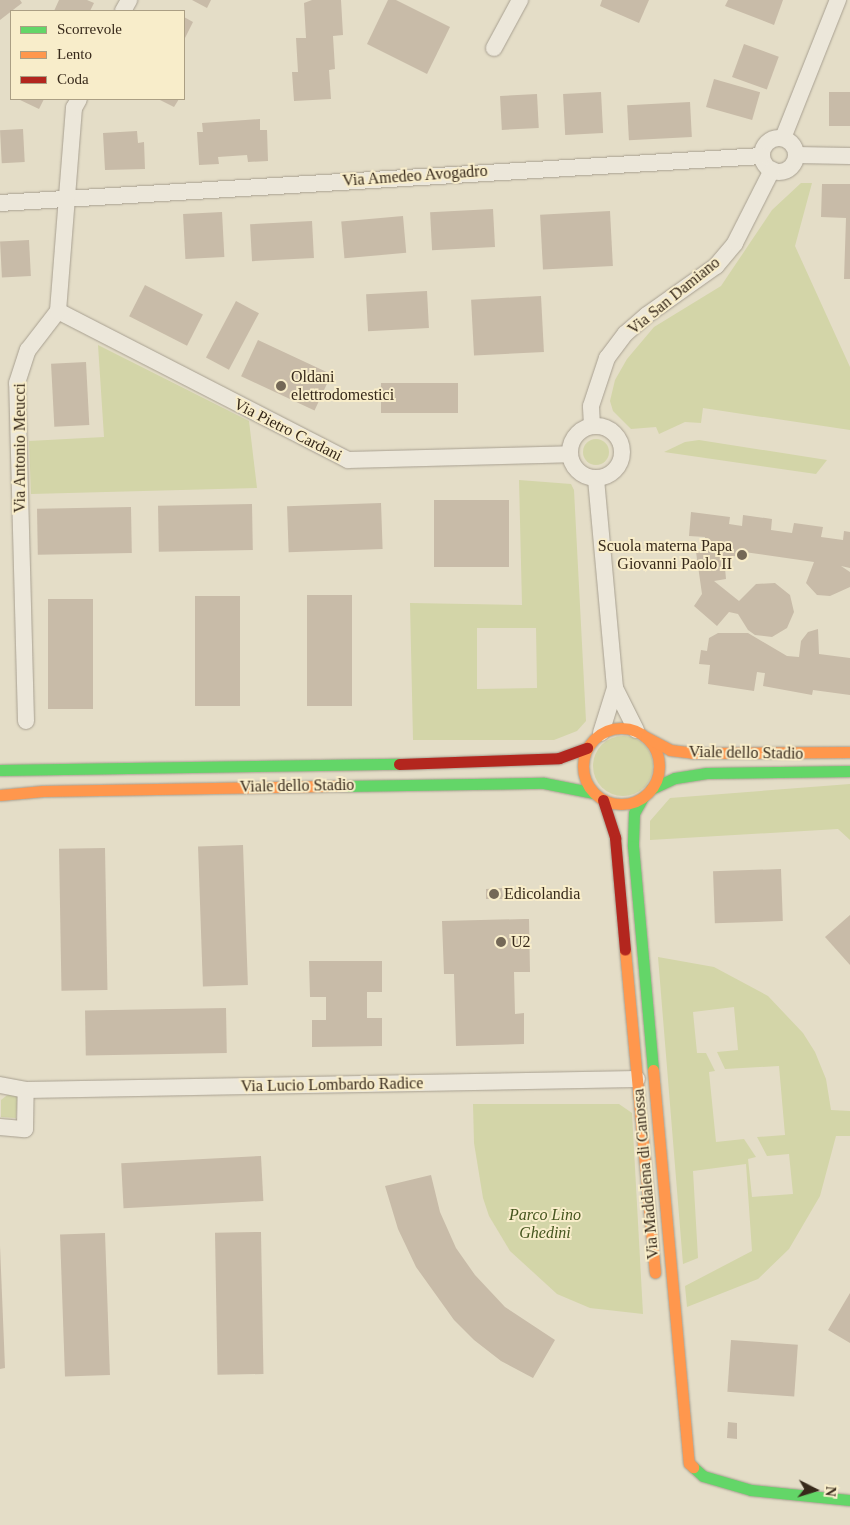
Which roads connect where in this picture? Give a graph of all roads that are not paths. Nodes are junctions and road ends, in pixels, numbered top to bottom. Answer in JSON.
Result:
{"nodes":[{"id":1,"x":520,"y":0,"type":"edge"},
{"id":2,"x":838,"y":0,"type":"edge"},
{"id":3,"x":494,"y":48,"type":"dead end"},
{"id":4,"x":78,"y":100,"type":"edge"},
{"id":5,"x":783,"y":138,"type":"junction"},
{"id":6,"x":796,"y":155,"type":"junction"},
{"id":7,"x":762,"y":156,"type":"junction"},
{"id":8,"x":850,"y":156,"type":"edge"},
{"id":9,"x":772,"y":170,"type":"junction"},
{"id":10,"x":68,"y":200,"type":"junction"},
{"id":11,"x":0,"y":203,"type":"edge"},
{"id":12,"x":58,"y":311,"type":"junction"},
{"id":13,"x":592,"y":426,"type":"junction"},
{"id":14,"x":570,"y":454,"type":"junction"},
{"id":15,"x":596,"y":478,"type":"junction"},
{"id":16,"x":615,"y":688,"type":"junction"},
{"id":17,"x":26,"y":720,"type":"dead end"},
{"id":18,"x":601,"y":733,"type":"junction"},
{"id":19,"x":641,"y":734,"type":"junction"},
{"id":20,"x":587,"y":748,"type":"junction"},
{"id":21,"x":850,"y":752,"type":"edge"},
{"id":22,"x":0,"y":770,"type":"edge"},
{"id":23,"x":850,"y":771,"type":"edge"},
{"id":24,"x":647,"y":793,"type":"junction"},
{"id":25,"x":0,"y":795,"type":"edge"},
{"id":26,"x":598,"y":797,"type":"junction"},
{"id":27,"x":641,"y":947,"type":"junction"},
{"id":28,"x":627,"y":973,"type":"junction"},
{"id":29,"x":648,"y":1027,"type":"junction"},
{"id":30,"x":651,"y":1061,"type":"junction"},
{"id":31,"x":637,"y":1080,"type":"junction"},
{"id":32,"x":0,"y":1085,"type":"edge"},
{"id":33,"x":26,"y":1090,"type":"junction"},
{"id":34,"x":0,"y":1127,"type":"edge"},
{"id":35,"x":659,"y":1146,"type":"junction"},
{"id":36,"x":646,"y":1193,"type":"junction"},
{"id":37,"x":671,"y":1277,"type":"junction"},
{"id":38,"x":656,"y":1284,"type":"dead end"},
{"id":39,"x":667,"y":1370,"type":"dead end"},
{"id":40,"x":677,"y":1463,"type":"dead end"},
{"id":41,"x":751,"y":1490,"type":"junction"},
{"id":42,"x":850,"y":1500,"type":"edge"}],
"edges":[{"from":1,"to":3,"type":"street"},
{"from":2,"to":5,"type":"street"},
{"from":4,"to":10,"type":"street"},
{"from":5,"to":6,"type":"street"},
{"from":5,"to":7,"type":"street"},
{"from":6,"to":8,"type":"street"},
{"from":6,"to":9,"type":"street"},
{"from":7,"to":9,"type":"street"},
{"from":7,"to":10,"type":"street","name":"Via Amedeo Avogadro"},
{"from":9,"to":13,"type":"street","name":"Via San Damiano"},
{"from":10,"to":11,"type":"street","name":"Via Amedeo Avogadro"},
{"from":10,"to":12,"type":"street"},
{"from":12,"to":14,"type":"street","name":"Via Pietro Cardani"},
{"from":12,"to":17,"type":"street","name":"Via Antonio Meucci"},
{"from":13,"to":14,"type":"street"},
{"from":13,"to":15,"type":"street"},
{"from":14,"to":15,"type":"street"},
{"from":15,"to":16,"type":"street"},
{"from":16,"to":18,"type":"street"},
{"from":16,"to":19,"type":"street"},
{"from":18,"to":19,"type":"street","name":"Viale dello Stadio"},
{"from":18,"to":20,"type":"street","name":"Viale dello Stadio"},
{"from":19,"to":21,"type":"street","name":"Viale dello Stadio"},
{"from":19,"to":24,"type":"street"},
{"from":20,"to":22,"type":"street","name":"Viale dello Stadio"},
{"from":20,"to":26,"type":"street"},
{"from":23,"to":24,"type":"street","name":"Viale dello Stadio"},
{"from":24,"to":26,"type":"street","name":"Viale dello Stadio"},
{"from":24,"to":27,"type":"street","name":"Via Maddalena di Canossa"},
{"from":25,"to":26,"type":"street","name":"Viale dello Stadio"},
{"from":26,"to":28,"type":"street","name":"Via Maddalena di Canossa"},
{"from":27,"to":28,"type":"street"},
{"from":27,"to":29,"type":"street","name":"Via Maddalena di Canossa"},
{"from":28,"to":29,"type":"street"},
{"from":28,"to":31,"type":"street","name":"Via Maddalena di Canossa"},
{"from":29,"to":30,"type":"street","name":"Via Maddalena di Canossa"},
{"from":30,"to":31,"type":"street"},
{"from":30,"to":35,"type":"street","name":"Via Maddalena di Canossa"},
{"from":31,"to":33,"type":"street","name":"Via Lucio Lombardo Radice"},
{"from":31,"to":35,"type":"street"},
{"from":31,"to":36,"type":"street","name":"Via Maddalena di Canossa"},
{"from":32,"to":33,"type":"street","name":"Via Lucio Lombardo Radice"},
{"from":33,"to":34,"type":"street"},
{"from":35,"to":37,"type":"street","name":"Via Maddalena di Canossa"},
{"from":36,"to":37,"type":"street"},
{"from":36,"to":38,"type":"street","name":"Via Maddalena di Canossa"},
{"from":37,"to":39,"type":"street"},
{"from":37,"to":41,"type":"street","name":"Via Maddalena di Canossa"},
{"from":40,"to":41,"type":"street","name":"Via Maddalena di Canossa"},
{"from":41,"to":42,"type":"street","name":"Via Maddalena di Canossa"}]}
